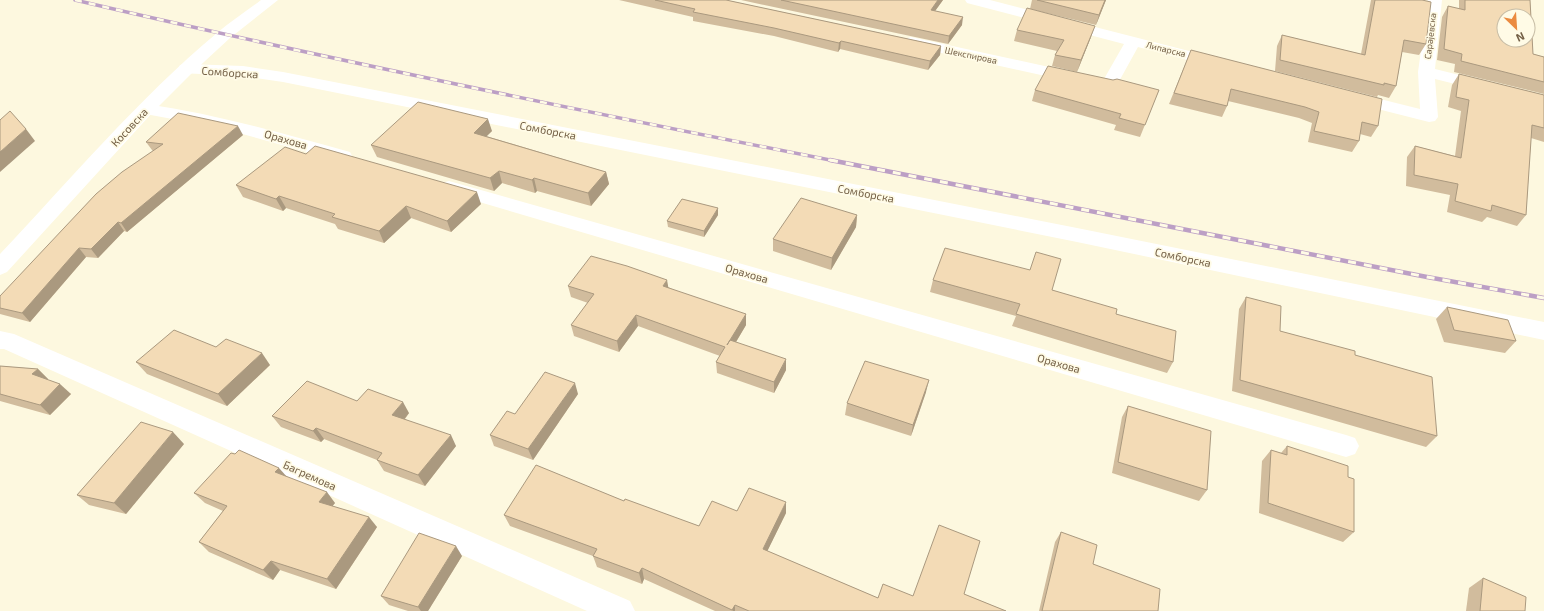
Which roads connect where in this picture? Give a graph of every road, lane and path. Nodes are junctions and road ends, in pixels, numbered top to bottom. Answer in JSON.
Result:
{"nodes":[{"id":1,"x":271,"y":0,"type":"edge"},
{"id":2,"x":972,"y":0,"type":"edge"},
{"id":3,"x":1435,"y":0,"type":"edge"},
{"id":4,"x":900,"y":40,"type":"edge"},
{"id":5,"x":1134,"y":41,"type":"junction"},
{"id":6,"x":1232,"y":66,"type":"edge"},
{"id":7,"x":186,"y":69,"type":"junction"},
{"id":8,"x":1426,"y":72,"type":"junction"},
{"id":9,"x":1338,"y":93,"type":"edge"},
{"id":10,"x":1544,"y":101,"type":"edge"},
{"id":11,"x":146,"y":109,"type":"junction"},
{"id":12,"x":362,"y":161,"type":"edge"},
{"id":13,"x":430,"y":181,"type":"edge"},
{"id":14,"x":0,"y":267,"type":"edge"},
{"id":15,"x":1544,"y":331,"type":"edge"},
{"id":16,"x":0,"y":340,"type":"edge"},
{"id":17,"x":1346,"y":446,"type":"dead end"},
{"id":18,"x":620,"y":611,"type":"edge"}],
"edges":[{"from":1,"to":7,"type":"street","name":"Косовска"},
{"from":2,"to":5,"type":"street","name":"Липарска"},
{"from":3,"to":8,"type":"street","name":"Сарајевска"},
{"from":4,"to":5,"type":"street","name":"Шекспирова"},
{"from":5,"to":6,"type":"street","name":"Липарска"},
{"from":7,"to":11,"type":"street","name":"Косовска"},
{"from":7,"to":15,"type":"street","name":"Сомборска"},
{"from":8,"to":9,"type":"street","name":"Сарајевска"},
{"from":8,"to":10,"type":"street","name":"Сарајевска"},
{"from":11,"to":12,"type":"street","name":"Орахова"},
{"from":11,"to":14,"type":"street","name":"Косовска"},
{"from":13,"to":17,"type":"street","name":"Орахова"},
{"from":16,"to":18,"type":"street","name":"Багремова"}]}
